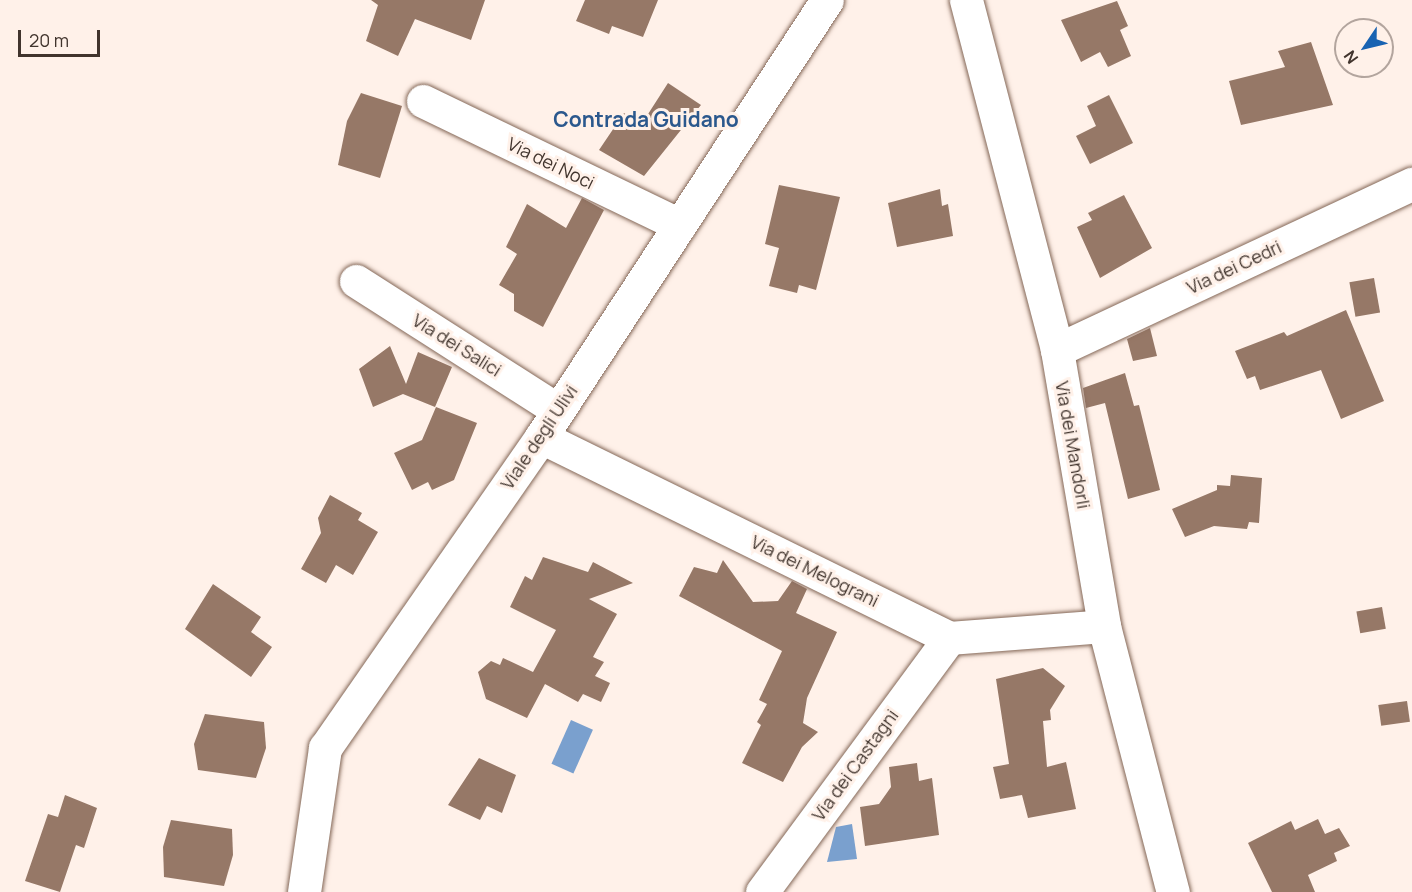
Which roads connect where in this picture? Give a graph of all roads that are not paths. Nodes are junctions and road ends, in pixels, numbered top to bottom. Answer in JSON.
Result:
{"nodes":[{"id":1,"x":827,"y":0,"type":"edge"},
{"id":2,"x":966,"y":0,"type":"edge"},
{"id":3,"x":423,"y":101,"type":"dead end"},
{"id":4,"x":1412,"y":184,"type":"edge"},
{"id":5,"x":680,"y":225,"type":"junction"},
{"id":6,"x":356,"y":281,"type":"dead end"},
{"id":7,"x":1057,"y":350,"type":"junction"},
{"id":8,"x":549,"y":423,"type":"junction"},
{"id":9,"x":1104,"y":626,"type":"junction"},
{"id":10,"x":949,"y":638,"type":"junction"},
{"id":11,"x":304,"y":892,"type":"edge"},
{"id":12,"x":762,"y":892,"type":"edge"},
{"id":13,"x":1173,"y":892,"type":"edge"}],
"edges":[{"from":1,"to":5,"type":"street","name":"Viale degli Ulivi"},
{"from":2,"to":7,"type":"street","name":"Via dei Mandorli"},
{"from":3,"to":5,"type":"street","name":"Via dei Noci"},
{"from":4,"to":7,"type":"street","name":"Via dei Cedri"},
{"from":5,"to":8,"type":"street","name":"Viale degli Ulivi"},
{"from":6,"to":8,"type":"street","name":"Via dei Salici"},
{"from":7,"to":9,"type":"street","name":"Via dei Mandorli"},
{"from":8,"to":10,"type":"street","name":"Via dei Melograni"},
{"from":8,"to":11,"type":"street","name":"Viale degli Ulivi"},
{"from":9,"to":10,"type":"street"},
{"from":9,"to":13,"type":"street","name":"Via dei Mandorli"},
{"from":10,"to":12,"type":"street","name":"Via dei Castagni"}]}
